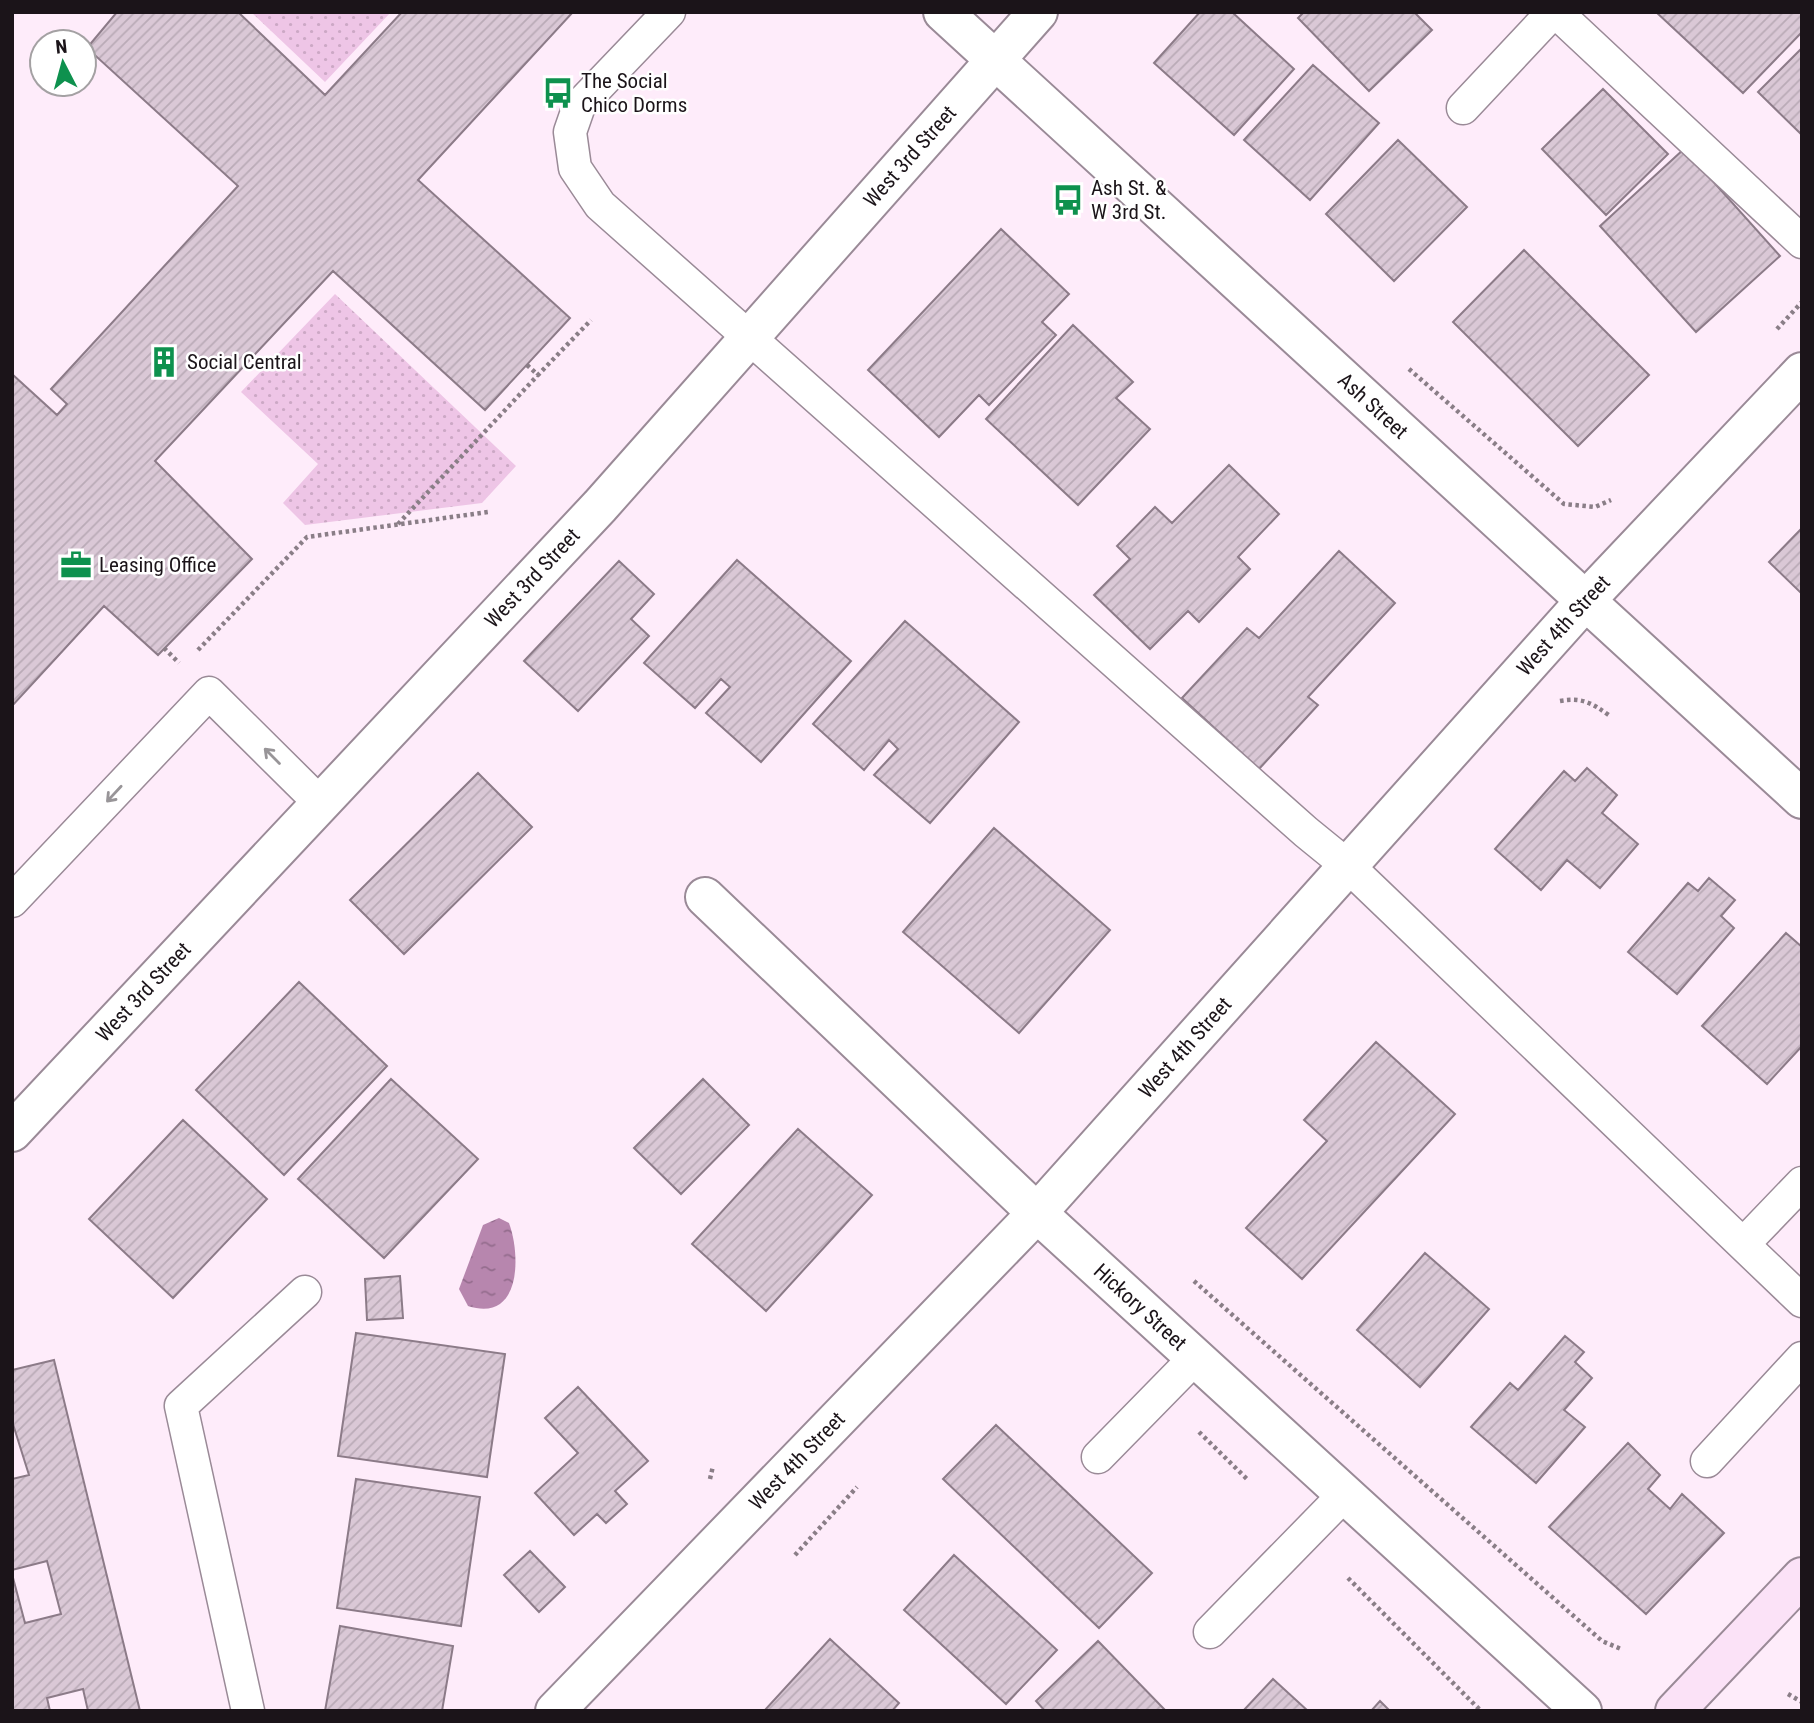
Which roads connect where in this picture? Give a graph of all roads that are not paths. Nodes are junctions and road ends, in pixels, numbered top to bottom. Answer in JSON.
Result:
{"nodes":[{"id":1,"x":669,"y":12,"type":"edge"},
{"id":2,"x":943,"y":12,"type":"edge"},
{"id":3,"x":1038,"y":12,"type":"edge"},
{"id":4,"x":1555,"y":12,"type":"edge"},
{"id":5,"x":995,"y":60,"type":"junction"},
{"id":6,"x":1463,"y":108,"type":"dead end"},
{"id":7,"x":1802,"y":242,"type":"edge"},
{"id":8,"x":750,"y":337,"type":"junction"},
{"id":9,"x":1802,"y":372,"type":"edge"},
{"id":10,"x":1586,"y":600,"type":"junction"},
{"id":11,"x":1802,"y":799,"type":"edge"},
{"id":12,"x":321,"y":804,"type":"junction"},
{"id":13,"x":1349,"y":867,"type":"junction"},
{"id":14,"x":705,"y":897,"type":"dead end"},
{"id":15,"x":12,"y":901,"type":"edge"},
{"id":16,"x":12,"y":1132,"type":"edge"},
{"id":17,"x":1802,"y":1183,"type":"edge"},
{"id":18,"x":1037,"y":1213,"type":"junction"},
{"id":19,"x":1752,"y":1234,"type":"dead end"},
{"id":20,"x":304,"y":1292,"type":"dead end"},
{"id":21,"x":1802,"y":1301,"type":"edge"},
{"id":22,"x":1195,"y":1357,"type":"junction"},
{"id":23,"x":1802,"y":1358,"type":"edge"},
{"id":24,"x":1098,"y":1457,"type":"dead end"},
{"id":25,"x":1707,"y":1461,"type":"dead end"},
{"id":26,"x":1345,"y":1494,"type":"junction"},
{"id":27,"x":1802,"y":1577,"type":"edge"},
{"id":28,"x":1210,"y":1632,"type":"dead end"},
{"id":29,"x":248,"y":1711,"type":"edge"},
{"id":30,"x":555,"y":1711,"type":"edge"},
{"id":31,"x":1582,"y":1711,"type":"edge"},
{"id":32,"x":1675,"y":1711,"type":"edge"}],
"edges":[{"from":1,"to":8,"type":"lane"},
{"from":2,"to":5,"type":"street","name":"Ash Street"},
{"from":3,"to":5,"type":"street","name":"West 3rd Street"},
{"from":4,"to":6,"type":"lane"},
{"from":4,"to":7,"type":"lane"},
{"from":5,"to":8,"type":"street","name":"West 3rd Street"},
{"from":5,"to":10,"type":"street","name":"Ash Street"},
{"from":8,"to":12,"type":"street","name":"West 3rd Street"},
{"from":8,"to":13,"type":"lane"},
{"from":9,"to":10,"type":"street","name":"West 4th Street"},
{"from":10,"to":11,"type":"street","name":"Ash Street"},
{"from":10,"to":13,"type":"street","name":"West 4th Street"},
{"from":12,"to":15,"type":"lane","one_way":true},
{"from":12,"to":16,"type":"street","name":"West 3rd Street"},
{"from":13,"to":18,"type":"street","name":"West 4th Street"},
{"from":13,"to":21,"type":"lane"},
{"from":14,"to":18,"type":"street","name":"Hickory Street"},
{"from":17,"to":19,"type":"lane"},
{"from":18,"to":22,"type":"street","name":"Hickory Street"},
{"from":18,"to":30,"type":"street","name":"West 4th Street"},
{"from":20,"to":29,"type":"lane"},
{"from":22,"to":24,"type":"lane"},
{"from":22,"to":26,"type":"street","name":"Hickory Street"},
{"from":23,"to":25,"type":"lane"},
{"from":26,"to":28,"type":"lane"},
{"from":26,"to":31,"type":"street","name":"Hickory Street"},
{"from":27,"to":32,"type":"street"}]}
